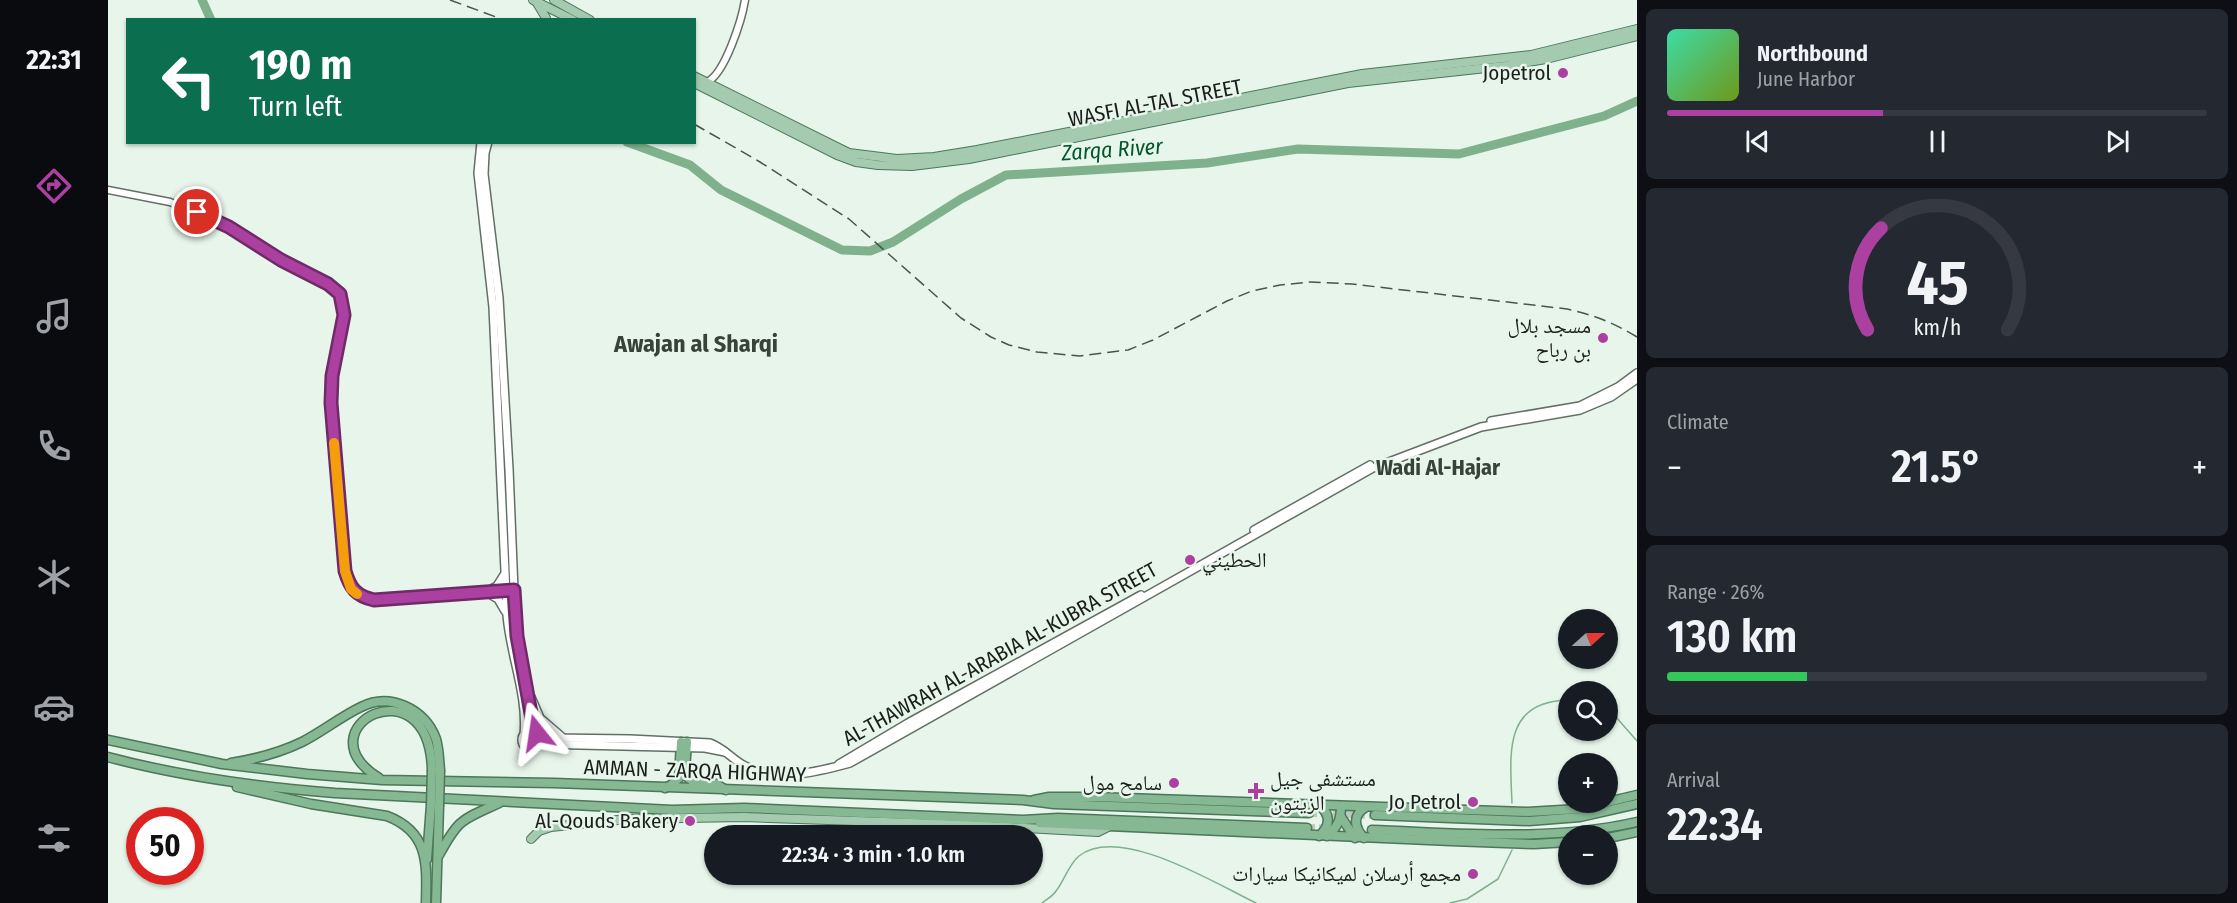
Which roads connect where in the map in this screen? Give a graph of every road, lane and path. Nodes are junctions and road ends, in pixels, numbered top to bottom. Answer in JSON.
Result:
{"nodes":[{"id":1,"x":745,"y":0,"type":"edge"},
{"id":2,"x":534,"y":1,"type":"edge"},
{"id":3,"x":557,"y":13,"type":"edge"},
{"id":4,"x":581,"y":18,"type":"edge"},
{"id":5,"x":1637,"y":29,"type":"edge"},
{"id":6,"x":1637,"y":36,"type":"edge"},
{"id":7,"x":696,"y":77,"type":"edge"},
{"id":8,"x":706,"y":82,"type":"junction"},
{"id":9,"x":696,"y":84,"type":"edge"},
{"id":10,"x":481,"y":144,"type":"edge"},
{"id":11,"x":487,"y":144,"type":"edge"},
{"id":12,"x":108,"y":190,"type":"edge"},
{"id":13,"x":1637,"y":373,"type":"edge"},
{"id":14,"x":1637,"y":379,"type":"edge"},
{"id":15,"x":505,"y":570,"type":"junction"},
{"id":16,"x":510,"y":591,"type":"junction"},
{"id":17,"x":486,"y":592,"type":"junction"},
{"id":18,"x":507,"y":615,"type":"junction"},
{"id":19,"x":526,"y":683,"type":"junction"},
{"id":20,"x":537,"y":733,"type":"junction"},
{"id":21,"x":524,"y":735,"type":"junction"},
{"id":22,"x":564,"y":738,"type":"junction"},
{"id":23,"x":108,"y":741,"type":"edge"},
{"id":24,"x":539,"y":744,"type":"junction"},
{"id":25,"x":684,"y":745,"type":"junction"},
{"id":26,"x":108,"y":757,"type":"edge"},
{"id":27,"x":222,"y":764,"type":"junction"},
{"id":28,"x":837,"y":765,"type":"junction"},
{"id":29,"x":436,"y":770,"type":"junction"},
{"id":30,"x":220,"y":780,"type":"junction"},
{"id":31,"x":382,"y":780,"type":"junction"},
{"id":32,"x":663,"y":789,"type":"junction"},
{"id":33,"x":726,"y":791,"type":"junction"},
{"id":34,"x":1637,"y":795,"type":"edge"},
{"id":35,"x":1032,"y":801,"type":"junction"},
{"id":36,"x":501,"y":802,"type":"junction"},
{"id":37,"x":1618,"y":802,"type":"edge"},
{"id":38,"x":1637,"y":804,"type":"edge"},
{"id":39,"x":435,"y":805,"type":"junction"},
{"id":40,"x":1317,"y":805,"type":"junction"},
{"id":41,"x":1341,"y":806,"type":"junction"},
{"id":42,"x":1618,"y":806,"type":"edge"},
{"id":43,"x":1366,"y":807,"type":"junction"},
{"id":44,"x":1558,"y":811,"type":"edge"},
{"id":45,"x":1309,"y":813,"type":"tunnel mouth"},
{"id":46,"x":1588,"y":813,"type":"edge"},
{"id":47,"x":672,"y":814,"type":"junction"},
{"id":48,"x":1375,"y":815,"type":"tunnel mouth"},
{"id":49,"x":1341,"y":817,"type":"junction"},
{"id":50,"x":1031,"y":820,"type":"junction"},
{"id":51,"x":1637,"y":822,"type":"edge"},
{"id":52,"x":1618,"y":826,"type":"edge"},
{"id":53,"x":1108,"y":827,"type":"junction"},
{"id":54,"x":1307,"y":828,"type":"tunnel mouth"},
{"id":55,"x":1372,"y":830,"type":"tunnel mouth"},
{"id":56,"x":1637,"y":832,"type":"edge"},
{"id":57,"x":1558,"y":833,"type":"edge"},
{"id":58,"x":1323,"y":836,"type":"junction"},
{"id":59,"x":1618,"y":836,"type":"edge"},
{"id":60,"x":1359,"y":838,"type":"junction"},
{"id":61,"x":531,"y":839,"type":"dead end"},
{"id":62,"x":1558,"y":843,"type":"edge"},
{"id":63,"x":438,"y":859,"type":"junction"},
{"id":64,"x":427,"y":867,"type":"junction"},
{"id":65,"x":426,"y":903,"type":"edge"},
{"id":66,"x":436,"y":903,"type":"edge"}],
"edges":[{"from":1,"to":8,"type":"street"},
{"from":2,"to":3,"type":"main road"},
{"from":3,"to":4,"type":"main road"},
{"from":5,"to":8,"type":"main road","name":"WASFI AL-TAL STREET"},
{"from":6,"to":9,"type":"main road","name":"WASFI AL-TAL STREET"},
{"from":7,"to":8,"type":"main road","name":"WASFI AL-TAL STREET"},
{"from":10,"to":15,"type":"main road"},
{"from":11,"to":16,"type":"main road"},
{"from":12,"to":17,"type":"street"},
{"from":13,"to":28,"type":"main road","name":"AL-THAWRAH AL-ARABIA AL-KUBRA STREET"},
{"from":14,"to":28,"type":"main road","name":"AL-THAWRAH AL-ARABIA AL-KUBRA STREET"},
{"from":15,"to":16,"type":"main road"},
{"from":15,"to":17,"type":"main road"},
{"from":16,"to":17,"type":"street"},
{"from":16,"to":18,"type":"main road"},
{"from":16,"to":19,"type":"main road"},
{"from":17,"to":18,"type":"main road"},
{"from":18,"to":21,"type":"main road"},
{"from":19,"to":20,"type":"main road"},
{"from":19,"to":22,"type":"main road"},
{"from":20,"to":21,"type":"main road"},
{"from":20,"to":22,"type":"main road","name":"AL-THAWRAH AL-ARABIA AL-KUBRA STREET"},
{"from":20,"to":24,"type":"main road"},
{"from":21,"to":24,"type":"main road"},
{"from":22,"to":25,"type":"main road","name":"AL-THAWRAH AL-ARABIA AL-KUBRA STREET"},
{"from":23,"to":27,"type":"highway","name":"AMMAN - ZARQA HIGHWAY"},
{"from":24,"to":25,"type":"main road","name":"AL-THAWRAH AL-ARABIA AL-KUBRA STREET"},
{"from":25,"to":28,"type":"main road","name":"AL-THAWRAH AL-ARABIA AL-KUBRA STREET"},
{"from":25,"to":32,"type":"highway"},
{"from":25,"to":33,"type":"highway"},
{"from":26,"to":30,"type":"highway","name":"AMMAN - ZARQA HIGHWAY"},
{"from":27,"to":29,"type":"highway"},
{"from":27,"to":31,"type":"highway","name":"AMMAN - ZARQA HIGHWAY"},
{"from":29,"to":31,"type":"highway"},
{"from":29,"to":39,"type":"highway","bridge":true},
{"from":30,"to":36,"type":"highway","name":"AMMAN - ZARQA HIGHWAY"},
{"from":30,"to":64,"type":"highway"},
{"from":31,"to":32,"type":"highway","name":"AMMAN - ZARQA HIGHWAY"},
{"from":32,"to":33,"type":"highway","name":"AMMAN - ZARQA HIGHWAY"},
{"from":33,"to":35,"type":"highway","name":"AMMAN - ZARQA HIGHWAY"},
{"from":34,"to":37,"type":"highway","name":"AMMAN - ZARQA HIGHWAY"},
{"from":35,"to":40,"type":"highway","name":"AMMAN - ZARQA HIGHWAY"},
{"from":35,"to":45,"type":"highway","name":"AMMAN - ZARQA HIGHWAY"},
{"from":36,"to":47,"type":"highway","name":"AMMAN - ZARQA HIGHWAY"},
{"from":36,"to":63,"type":"highway"},
{"from":38,"to":42,"type":"highway","name":"AMMAN - ZARQA HIGHWAY"},
{"from":39,"to":63,"type":"highway"},
{"from":39,"to":64,"type":"highway"},
{"from":40,"to":41,"type":"highway","name":"AMMAN - ZARQA HIGHWAY"},
{"from":40,"to":58,"type":"highway"},
{"from":41,"to":43,"type":"highway","name":"AMMAN - ZARQA HIGHWAY"},
{"from":41,"to":49,"type":"highway"},
{"from":43,"to":44,"type":"highway","name":"AMMAN - ZARQA HIGHWAY"},
{"from":43,"to":60,"type":"highway"},
{"from":46,"to":48,"type":"highway","name":"AMMAN - ZARQA HIGHWAY"},
{"from":47,"to":50,"type":"highway","name":"AMMAN - ZARQA HIGHWAY"},
{"from":47,"to":53,"type":"main road"},
{"from":47,"to":61,"type":"main road"},
{"from":49,"to":58,"type":"highway"},
{"from":49,"to":60,"type":"highway"},
{"from":50,"to":53,"type":"highway","name":"AMMAN - ZARQA HIGHWAY"},
{"from":50,"to":54,"type":"highway","name":"AMMAN - ZARQA HIGHWAY"},
{"from":51,"to":52,"type":"highway"},
{"from":53,"to":58,"type":"highway","name":"AMMAN - ZARQA HIGHWAY"},
{"from":55,"to":57,"type":"highway"},
{"from":56,"to":59,"type":"highway"},
{"from":58,"to":60,"type":"highway","name":"AMMAN - ZARQA HIGHWAY"},
{"from":60,"to":62,"type":"highway","name":"AMMAN - ZARQA HIGHWAY"},
{"from":63,"to":66,"type":"highway"},
{"from":64,"to":65,"type":"highway"}]}
